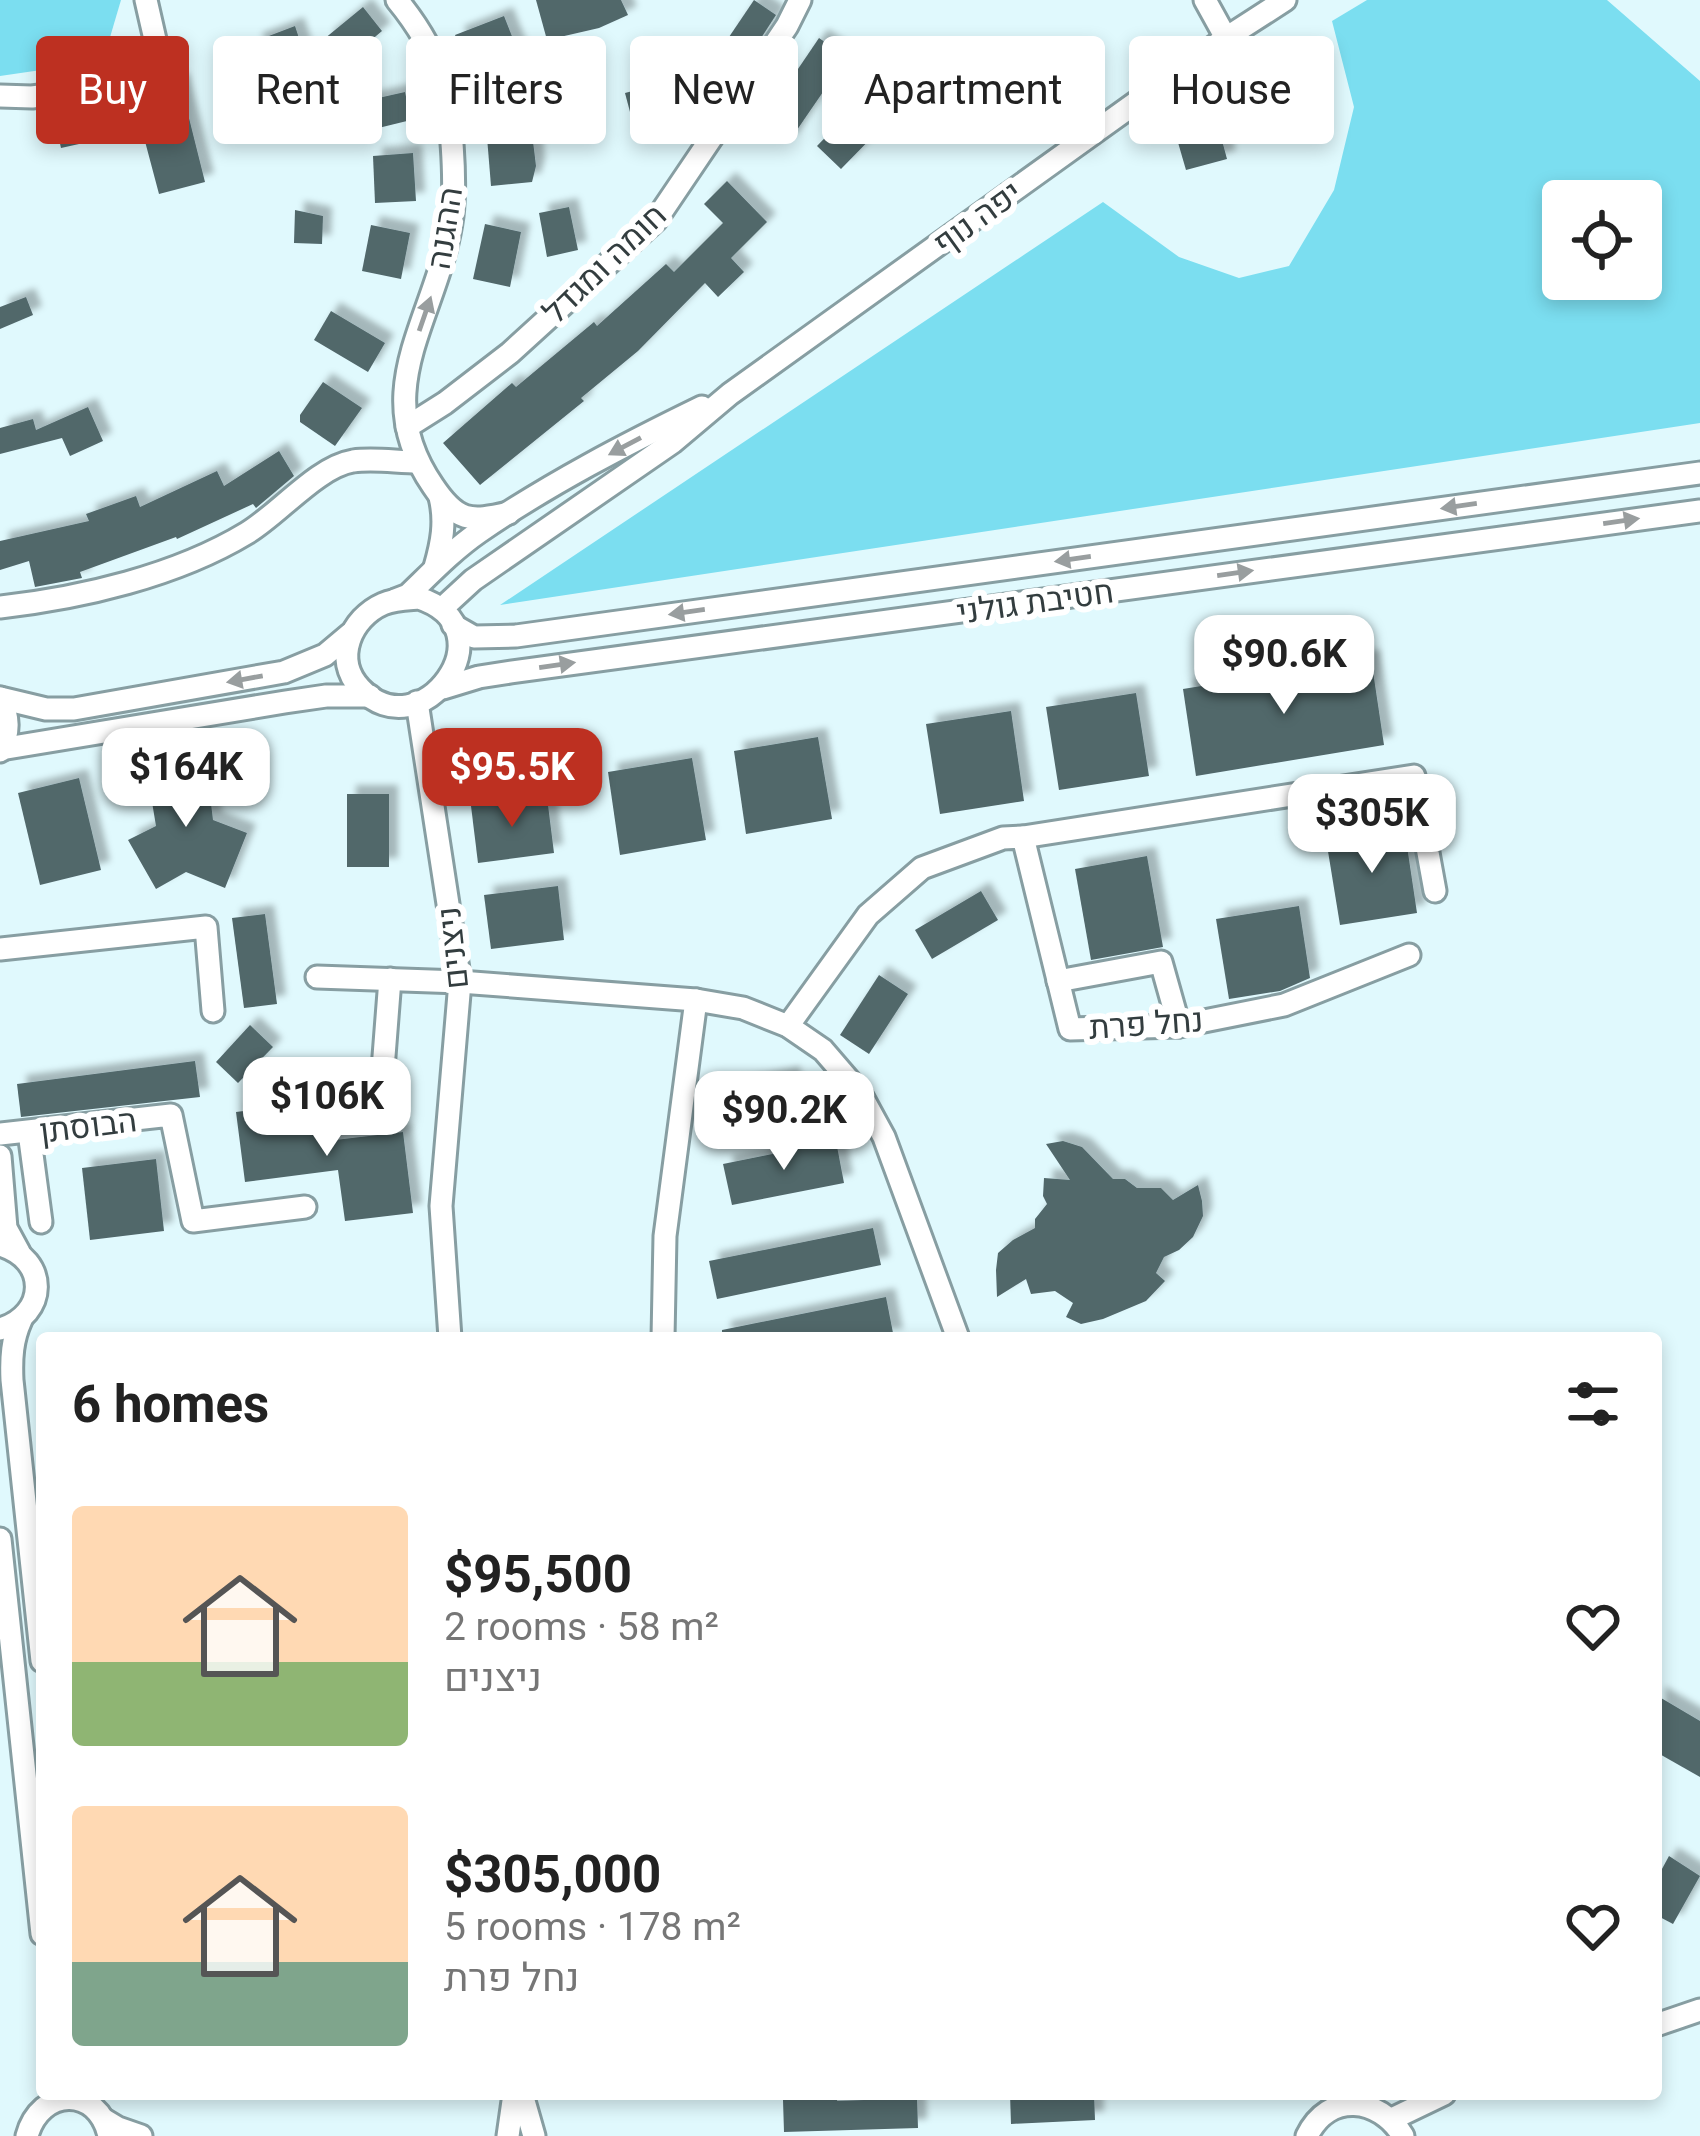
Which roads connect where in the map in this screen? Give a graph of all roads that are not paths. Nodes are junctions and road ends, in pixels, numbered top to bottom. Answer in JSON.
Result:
{"nodes":[{"id":1,"x":146,"y":0,"type":"edge"},
{"id":2,"x":398,"y":0,"type":"edge"},
{"id":3,"x":800,"y":0,"type":"edge"},
{"id":4,"x":1205,"y":0,"type":"edge"},
{"id":5,"x":1285,"y":0,"type":"edge"},
{"id":6,"x":1225,"y":36,"type":"edge"},
{"id":7,"x":1229,"y":36,"type":"edge"},
{"id":8,"x":0,"y":96,"type":"edge"},
{"id":9,"x":1129,"y":108,"type":"edge"},
{"id":10,"x":730,"y":394,"type":"junction"},
{"id":11,"x":407,"y":427,"type":"junction"},
{"id":12,"x":418,"y":462,"type":"junction"},
{"id":13,"x":1700,"y":473,"type":"edge"},
{"id":14,"x":440,"y":497,"type":"junction"},
{"id":15,"x":1700,"y":511,"type":"edge"},
{"id":16,"x":509,"y":513,"type":"junction"},
{"id":17,"x":435,"y":568,"type":"junction"},
{"id":18,"x":395,"y":600,"type":"junction"},
{"id":19,"x":0,"y":607,"type":"edge"},
{"id":20,"x":449,"y":618,"type":"junction"},
{"id":21,"x":350,"y":634,"type":"junction"},
{"id":22,"x":442,"y":688,"type":"junction"},
{"id":23,"x":370,"y":696,"type":"junction"},
{"id":24,"x":0,"y":698,"type":"edge"},
{"id":25,"x":417,"y":702,"type":"junction"},
{"id":26,"x":1,"y":750,"type":"edge"},
{"id":27,"x":1024,"y":837,"type":"junction"},
{"id":28,"x":1435,"y":891,"type":"dead end"},
{"id":29,"x":0,"y":949,"type":"edge"},
{"id":30,"x":1409,"y":955,"type":"dead end"},
{"id":31,"x":317,"y":977,"type":"dead end"},
{"id":32,"x":390,"y":979,"type":"junction"},
{"id":33,"x":1058,"y":981,"type":"junction"},
{"id":34,"x":460,"y":982,"type":"junction"},
{"id":35,"x":696,"y":1000,"type":"junction"},
{"id":36,"x":213,"y":1010,"type":"dead end"},
{"id":37,"x":788,"y":1026,"type":"junction"},
{"id":38,"x":1179,"y":1026,"type":"junction"},
{"id":39,"x":327,"y":1101,"type":"dead end"},
{"id":40,"x":29,"y":1132,"type":"junction"},
{"id":41,"x":0,"y":1134,"type":"edge"},
{"id":42,"x":0,"y":1156,"type":"edge"},
{"id":43,"x":305,"y":1207,"type":"dead end"},
{"id":44,"x":40,"y":1222,"type":"dead end"},
{"id":45,"x":10,"y":1249,"type":"edge"},
{"id":46,"x":10,"y":1324,"type":"edge"},
{"id":47,"x":450,"y":1332,"type":"edge"},
{"id":48,"x":663,"y":1332,"type":"edge"},
{"id":49,"x":956,"y":1332,"type":"edge"},
{"id":50,"x":0,"y":1540,"type":"edge"},
{"id":51,"x":36,"y":1605,"type":"edge"},
{"id":52,"x":36,"y":1878,"type":"edge"},
{"id":53,"x":1700,"y":2010,"type":"edge"},
{"id":54,"x":1662,"y":2023,"type":"edge"},
{"id":55,"x":46,"y":2100,"type":"edge"},
{"id":56,"x":517,"y":2100,"type":"edge"},
{"id":57,"x":520,"y":2100,"type":"edge"},
{"id":58,"x":1436,"y":2100,"type":"edge"},
{"id":59,"x":101,"y":2115,"type":"edge"},
{"id":60,"x":1398,"y":2128,"type":"edge"},
{"id":61,"x":1309,"y":2131,"type":"edge"},
{"id":62,"x":27,"y":2136,"type":"edge"},
{"id":63,"x":141,"y":2136,"type":"edge"},
{"id":64,"x":508,"y":2136,"type":"edge"},
{"id":65,"x":534,"y":2136,"type":"edge"},
{"id":66,"x":1289,"y":2136,"type":"edge"}],
"edges":[{"from":1,"to":8,"type":"street"},
{"from":11,"to":2,"type":"street","name":"ההגנה","one_way":true},
{"from":3,"to":11,"type":"street","name":"חומה ומגדל"},
{"from":4,"to":6,"type":"street"},
{"from":5,"to":7,"type":"street","name":"יפה נוף"},
{"from":9,"to":10,"type":"street","name":"יפה נוף"},
{"from":10,"to":16,"type":"street","name":"יפה נוף","one_way":true},
{"from":10,"to":20,"type":"street","name":"יפה נוף"},
{"from":11,"to":12,"type":"street","name":"ההגנה"},
{"from":12,"to":14,"type":"street","name":"ההגנה"},
{"from":12,"to":19,"type":"street"},
{"from":13,"to":20,"type":"street","name":"חטיבת גולני","one_way":true},
{"from":14,"to":16,"type":"street"},
{"from":14,"to":17,"type":"street"},
{"from":22,"to":15,"type":"street","name":"חטיבת גולני","one_way":true},
{"from":16,"to":17,"type":"street","name":"יפה נוף"},
{"from":17,"to":18,"type":"street","name":"יפה נוף"},
{"from":18,"to":20,"type":"street"},
{"from":18,"to":21,"type":"street"},
{"from":20,"to":22,"type":"street"},
{"from":21,"to":23,"type":"street"},
{"from":21,"to":24,"type":"street","one_way":true},
{"from":22,"to":25,"type":"street"},
{"from":23,"to":25,"type":"street"},
{"from":23,"to":26,"type":"street"},
{"from":24,"to":26,"type":"street"},
{"from":25,"to":34,"type":"street","name":"ניצנים"},
{"from":27,"to":28,"type":"street"},
{"from":27,"to":33,"type":"street","name":"נחל פרת"},
{"from":27,"to":37,"type":"street"},
{"from":29,"to":36,"type":"street"},
{"from":30,"to":38,"type":"street","name":"נחל פרת"},
{"from":31,"to":32,"type":"street"},
{"from":32,"to":34,"type":"street"},
{"from":32,"to":39,"type":"street"},
{"from":33,"to":38,"type":"street","name":"נחל פרת"},
{"from":33,"to":38,"type":"street"},
{"from":34,"to":35,"type":"street"},
{"from":34,"to":47,"type":"street","name":"ניצנים"},
{"from":35,"to":37,"type":"street"},
{"from":35,"to":48,"type":"street"},
{"from":37,"to":49,"type":"street"},
{"from":40,"to":41,"type":"street","name":"הבוסתן"},
{"from":40,"to":43,"type":"street","name":"הבוסתן"},
{"from":40,"to":44,"type":"street"},
{"from":42,"to":45,"type":"street"},
{"from":45,"to":46,"type":"street"},
{"from":46,"to":51,"type":"street"},
{"from":50,"to":52,"type":"street"},
{"from":53,"to":54,"type":"street"},
{"from":55,"to":62,"type":"street"},
{"from":56,"to":64,"type":"street"},
{"from":57,"to":65,"type":"street"},
{"from":58,"to":60,"type":"street"},
{"from":59,"to":63,"type":"street"},
{"from":60,"to":61,"type":"street"},
{"from":61,"to":66,"type":"street"}]}
